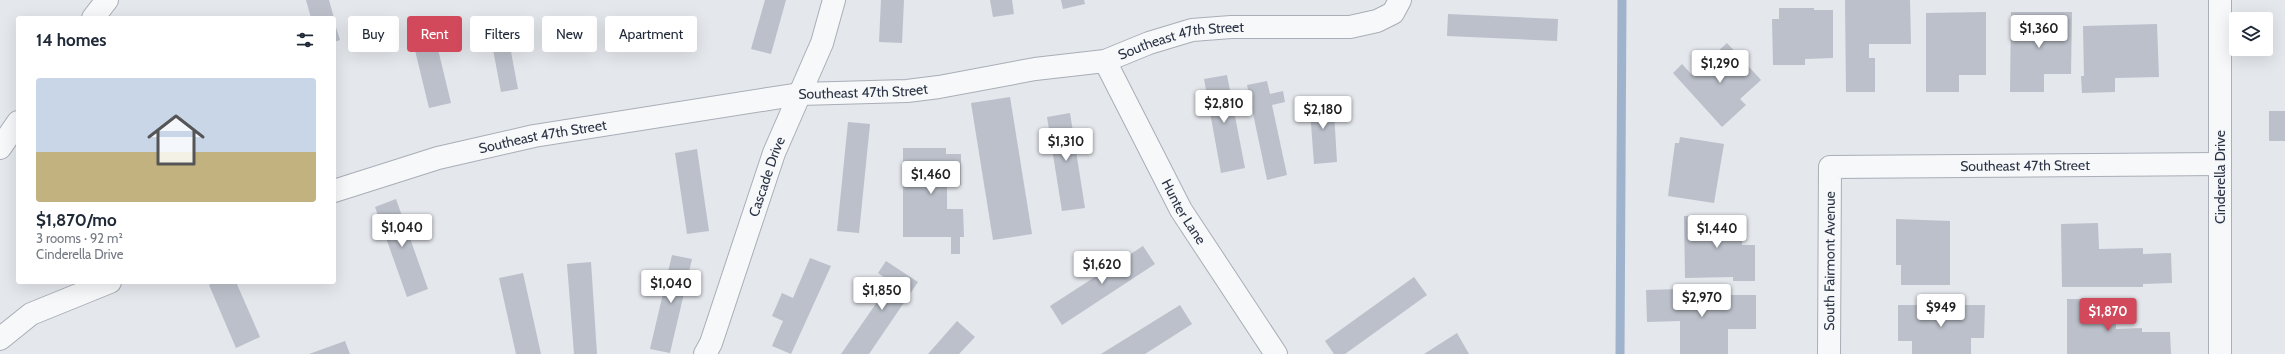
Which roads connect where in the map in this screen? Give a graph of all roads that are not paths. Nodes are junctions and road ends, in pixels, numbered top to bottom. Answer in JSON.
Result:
{"nodes":[{"id":1,"x":107,"y":0,"type":"edge"},
{"id":2,"x":834,"y":0,"type":"edge"},
{"id":3,"x":2220,"y":0,"type":"edge"},
{"id":4,"x":1396,"y":6,"type":"edge"},
{"id":5,"x":95,"y":16,"type":"edge"},
{"id":6,"x":1105,"y":61,"type":"junction"},
{"id":7,"x":800,"y":94,"type":"junction"},
{"id":8,"x":16,"y":125,"type":"edge"},
{"id":9,"x":0,"y":148,"type":"edge"},
{"id":10,"x":2220,"y":164,"type":"junction"},
{"id":11,"x":1830,"y":168,"type":"joint"},
{"id":12,"x":336,"y":190,"type":"edge"},
{"id":13,"x":105,"y":284,"type":"edge"},
{"id":14,"x":0,"y":339,"type":"edge"},
{"id":15,"x":705,"y":354,"type":"edge"},
{"id":16,"x":1276,"y":354,"type":"edge"},
{"id":17,"x":1829,"y":354,"type":"edge"},
{"id":18,"x":2220,"y":354,"type":"edge"}],
"edges":[{"from":1,"to":5,"type":"street"},
{"from":2,"to":7,"type":"street","name":"Cascade Drive"},
{"from":3,"to":10,"type":"street","name":"Cinderella Drive"},
{"from":4,"to":6,"type":"street","name":"Southeast 47th Street"},
{"from":6,"to":7,"type":"street","name":"Southeast 47th Street"},
{"from":6,"to":16,"type":"street","name":"Hunter Lane"},
{"from":7,"to":12,"type":"street","name":"Southeast 47th Street"},
{"from":7,"to":15,"type":"street","name":"Cascade Drive"},
{"from":8,"to":9,"type":"street"},
{"from":10,"to":11,"type":"street","name":"Southeast 47th Street"},
{"from":10,"to":18,"type":"street","name":"Cinderella Drive"},
{"from":11,"to":17,"type":"street","name":"South Fairmont Avenue"},
{"from":13,"to":14,"type":"street"}]}
